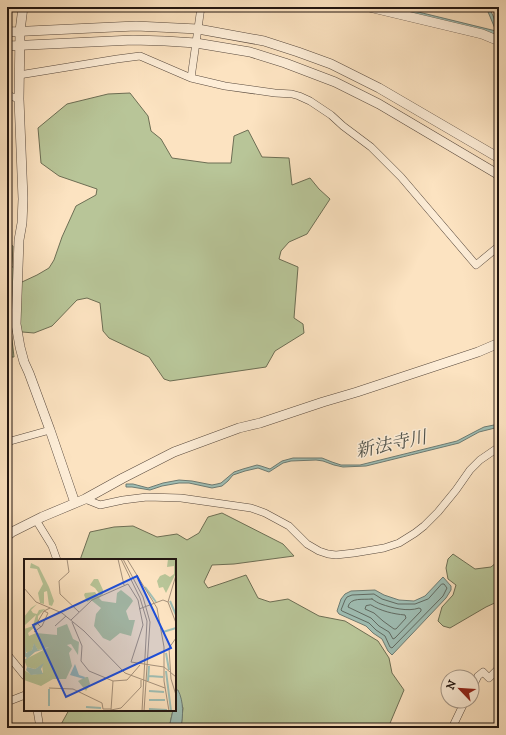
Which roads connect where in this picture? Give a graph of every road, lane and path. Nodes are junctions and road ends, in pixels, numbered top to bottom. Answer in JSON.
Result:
{"nodes":[{"id":1,"x":23,"y":7,"type":"edge"},
{"id":2,"x":201,"y":7,"type":"edge"},
{"id":3,"x":369,"y":7,"type":"edge"},
{"id":4,"x":198,"y":29,"type":"junction"},
{"id":5,"x":20,"y":31,"type":"junction"},
{"id":6,"x":7,"y":32,"type":"edge"},
{"id":7,"x":499,"y":41,"type":"edge"},
{"id":8,"x":196,"y":43,"type":"junction"},
{"id":9,"x":7,"y":46,"type":"edge"},
{"id":10,"x":20,"y":46,"type":"junction"},
{"id":11,"x":19,"y":75,"type":"junction"},
{"id":12,"x":191,"y":78,"type":"junction"},
{"id":13,"x":7,"y":95,"type":"edge"},
{"id":14,"x":19,"y":99,"type":"junction"},
{"id":15,"x":499,"y":158,"type":"edge"},
{"id":16,"x":499,"y":175,"type":"edge"},
{"id":17,"x":499,"y":246,"type":"edge"},
{"id":18,"x":499,"y":343,"type":"edge"},
{"id":19,"x":50,"y":430,"type":"junction"},
{"id":20,"x":7,"y":442,"type":"edge"},
{"id":21,"x":499,"y":447,"type":"edge"},
{"id":22,"x":85,"y":499,"type":"junction"},
{"id":23,"x":75,"y":503,"type":"junction"},
{"id":24,"x":36,"y":520,"type":"junction"},
{"id":25,"x":7,"y":536,"type":"edge"},
{"id":26,"x":57,"y":559,"type":"edge"},
{"id":27,"x":7,"y":654,"type":"edge"},
{"id":28,"x":499,"y":668,"type":"edge"},
{"id":29,"x":480,"y":674,"type":"edge"},
{"id":30,"x":24,"y":675,"type":"edge"},
{"id":31,"x":24,"y":695,"type":"edge"},
{"id":32,"x":7,"y":702,"type":"edge"},
{"id":33,"x":461,"y":709,"type":"edge"},
{"id":34,"x":37,"y":711,"type":"edge"},
{"id":35,"x":40,"y":728,"type":"edge"},
{"id":36,"x":452,"y":728,"type":"edge"}],
"edges":[{"from":1,"to":5,"type":"street"},
{"from":2,"to":4,"type":"street"},
{"from":3,"to":7,"type":"street"},
{"from":4,"to":5,"type":"street"},
{"from":4,"to":8,"type":"street"},
{"from":4,"to":15,"type":"street"},
{"from":5,"to":6,"type":"street"},
{"from":5,"to":10,"type":"street"},
{"from":8,"to":10,"type":"street"},
{"from":8,"to":12,"type":"street"},
{"from":8,"to":16,"type":"street"},
{"from":9,"to":10,"type":"street"},
{"from":10,"to":11,"type":"street"},
{"from":11,"to":12,"type":"street"},
{"from":11,"to":14,"type":"street"},
{"from":12,"to":17,"type":"street"},
{"from":13,"to":14,"type":"street"},
{"from":14,"to":19,"type":"street"},
{"from":18,"to":22,"type":"street"},
{"from":19,"to":20,"type":"street"},
{"from":19,"to":23,"type":"street"},
{"from":21,"to":22,"type":"street"},
{"from":22,"to":23,"type":"street"},
{"from":23,"to":24,"type":"street"},
{"from":24,"to":25,"type":"street"},
{"from":24,"to":26,"type":"street"},
{"from":27,"to":30,"type":"street"},
{"from":28,"to":29,"type":"street"},
{"from":31,"to":32,"type":"street"},
{"from":33,"to":36,"type":"street"},
{"from":34,"to":35,"type":"street"}]}
